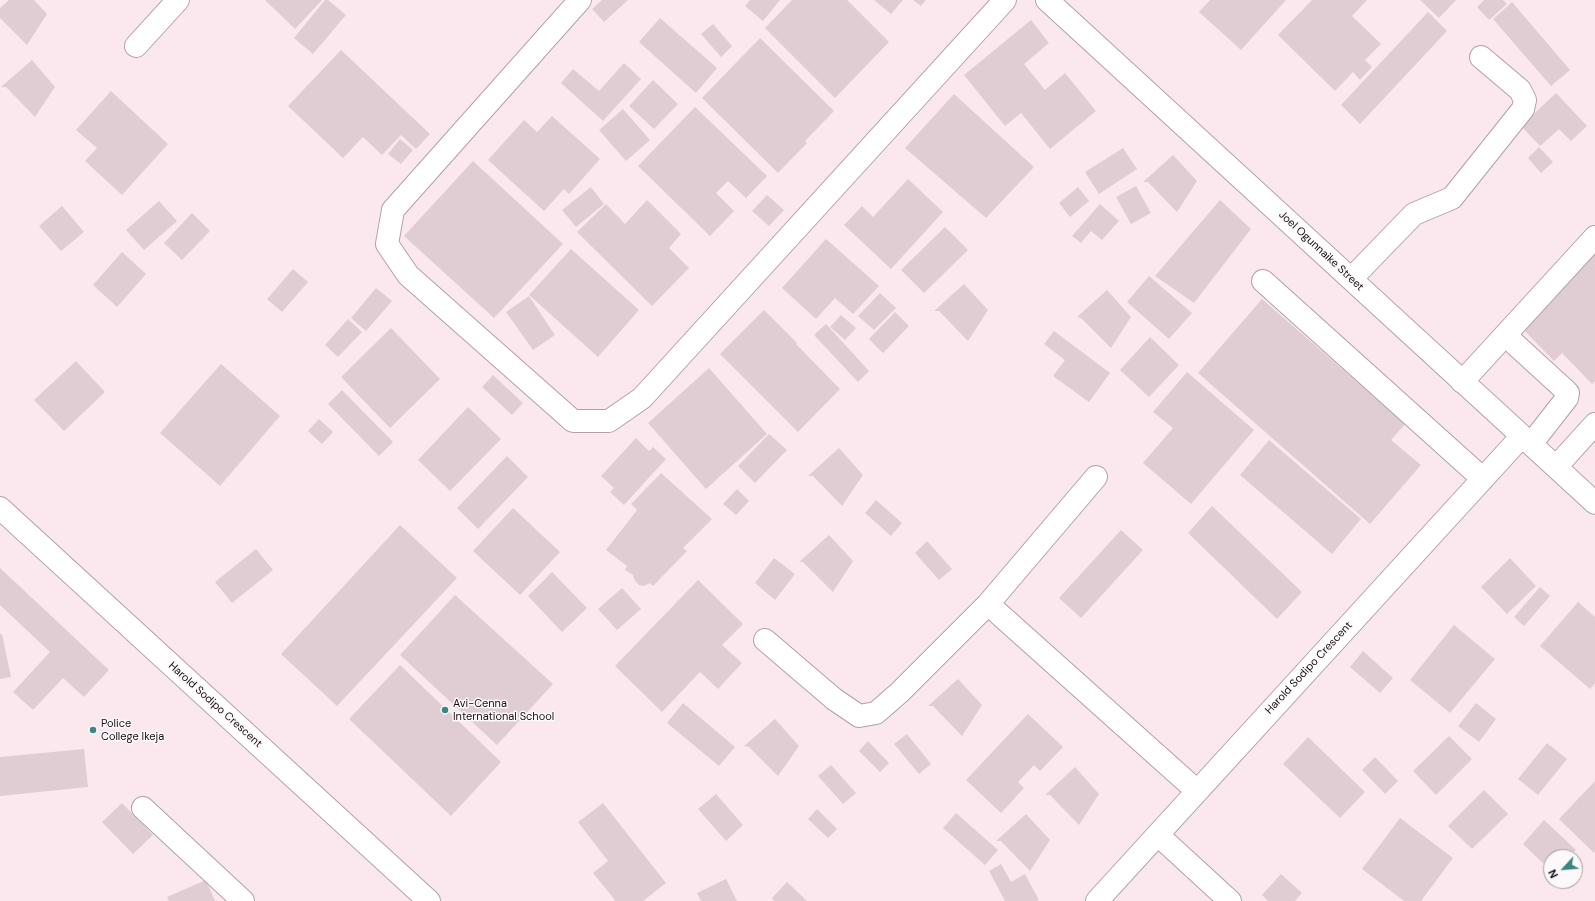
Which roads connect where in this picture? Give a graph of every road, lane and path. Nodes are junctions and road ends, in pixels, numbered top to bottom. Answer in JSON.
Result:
{"nodes":[{"id":1,"x":178,"y":0,"type":"edge"},
{"id":2,"x":580,"y":0,"type":"edge"},
{"id":3,"x":1006,"y":0,"type":"edge"},
{"id":4,"x":1047,"y":0,"type":"edge"},
{"id":5,"x":136,"y":46,"type":"dead end"},
{"id":6,"x":1481,"y":57,"type":"dead end"},
{"id":7,"x":1595,"y":237,"type":"edge"},
{"id":8,"x":1351,"y":279,"type":"junction"},
{"id":9,"x":1263,"y":281,"type":"dead end"},
{"id":10,"x":1505,"y":335,"type":"junction"},
{"id":11,"x":1462,"y":382,"type":"junction"},
{"id":12,"x":1595,"y":424,"type":"edge"},
{"id":13,"x":1526,"y":440,"type":"junction"},
{"id":14,"x":1556,"y":467,"type":"junction"},
{"id":15,"x":1096,"y":477,"type":"dead end"},
{"id":16,"x":1483,"y":479,"type":"junction"},
{"id":17,"x":1595,"y":503,"type":"edge"},
{"id":18,"x":0,"y":508,"type":"edge"},
{"id":19,"x":988,"y":604,"type":"junction"},
{"id":20,"x":765,"y":640,"type":"dead end"},
{"id":21,"x":1197,"y":791,"type":"junction"},
{"id":22,"x":143,"y":808,"type":"dead end"},
{"id":23,"x":1158,"y":835,"type":"junction"},
{"id":24,"x":243,"y":901,"type":"edge"},
{"id":25,"x":430,"y":901,"type":"edge"},
{"id":26,"x":1097,"y":901,"type":"edge"},
{"id":27,"x":1230,"y":901,"type":"edge"}],
"edges":[{"from":1,"to":5,"type":"street"},
{"from":2,"to":3,"type":"street"},
{"from":4,"to":8,"type":"street","name":"Joel Ogunnaike Street"},
{"from":6,"to":8,"type":"street"},
{"from":7,"to":10,"type":"street"},
{"from":8,"to":11,"type":"street","name":"Joel Ogunnaike Street"},
{"from":9,"to":16,"type":"street"},
{"from":10,"to":11,"type":"street"},
{"from":10,"to":13,"type":"street","name":"Harold Sodipo Crescent"},
{"from":11,"to":13,"type":"street","name":"Joel Ogunnaike Street"},
{"from":12,"to":14,"type":"street"},
{"from":13,"to":14,"type":"street","name":"Joel Ogunnaike Street"},
{"from":13,"to":16,"type":"street","name":"Harold Sodipo Crescent"},
{"from":14,"to":17,"type":"street","name":"Joel Ogunnaike Street"},
{"from":15,"to":19,"type":"street"},
{"from":16,"to":21,"type":"street","name":"Harold Sodipo Crescent"},
{"from":18,"to":25,"type":"street","name":"Harold Sodipo Crescent"},
{"from":19,"to":20,"type":"street"},
{"from":19,"to":21,"type":"street"},
{"from":21,"to":23,"type":"street","name":"Harold Sodipo Crescent"},
{"from":22,"to":24,"type":"street"},
{"from":23,"to":26,"type":"street","name":"Harold Sodipo Crescent"},
{"from":23,"to":27,"type":"street"}]}
